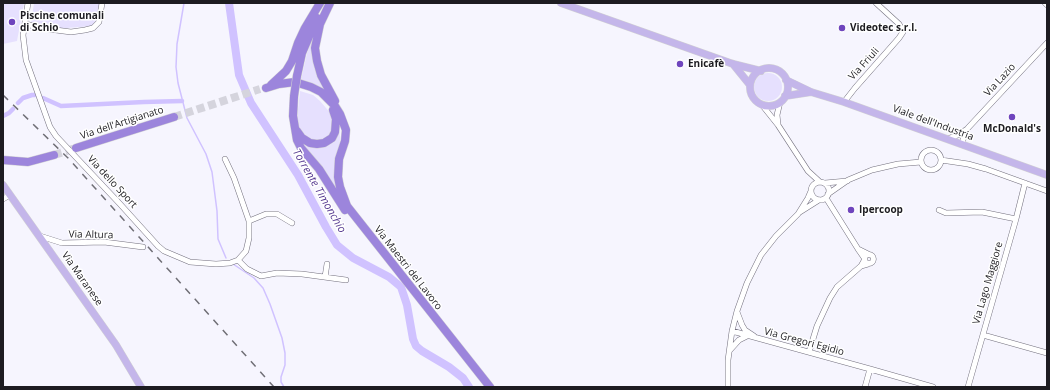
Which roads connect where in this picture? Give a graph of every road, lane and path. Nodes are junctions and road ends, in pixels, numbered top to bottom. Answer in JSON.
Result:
{"nodes":[{"id":1,"x":28,"y":3,"type":"edge"},
{"id":2,"x":102,"y":3,"type":"edge"},
{"id":3,"x":320,"y":3,"type":"edge"},
{"id":4,"x":326,"y":3,"type":"edge"},
{"id":5,"x":330,"y":3,"type":"edge"},
{"id":6,"x":562,"y":3,"type":"edge"},
{"id":7,"x":876,"y":3,"type":"edge"},
{"id":8,"x":1045,"y":3,"type":"edge"},
{"id":9,"x":1047,"y":5,"type":"edge"},
{"id":10,"x":25,"y":24,"type":"junction"},
{"id":11,"x":1047,"y":43,"type":"edge"},
{"id":12,"x":733,"y":64,"type":"junction"},
{"id":13,"x":761,"y":70,"type":"junction"},
{"id":14,"x":786,"y":80,"type":"junction"},
{"id":15,"x":750,"y":86,"type":"junction"},
{"id":16,"x":265,"y":88,"type":"junction"},
{"id":17,"x":811,"y":92,"type":"junction"},
{"id":18,"x":783,"y":99,"type":"junction"},
{"id":19,"x":844,"y":102,"type":"junction"},
{"id":20,"x":762,"y":105,"type":"junction"},
{"id":21,"x":333,"y":110,"type":"junction"},
{"id":22,"x":174,"y":117,"type":"tunnel mouth"},
{"id":23,"x":778,"y":124,"type":"junction"},
{"id":24,"x":294,"y":126,"type":"junction"},
{"id":25,"x":967,"y":129,"type":"junction"},
{"id":26,"x":346,"y":130,"type":"junction"},
{"id":27,"x":947,"y":139,"type":"junction"},
{"id":28,"x":963,"y":145,"type":"junction"},
{"id":29,"x":76,"y":148,"type":"tunnel mouth"},
{"id":30,"x":342,"y":150,"type":"junction"},
{"id":31,"x":54,"y":155,"type":"tunnel mouth"},
{"id":32,"x":225,"y":159,"type":"dead end"},
{"id":33,"x":3,"y":160,"type":"edge"},
{"id":34,"x":940,"y":160,"type":"junction"},
{"id":35,"x":921,"y":162,"type":"junction"},
{"id":36,"x":808,"y":171,"type":"junction"},
{"id":37,"x":1047,"y":175,"type":"edge"},
{"id":38,"x":848,"y":180,"type":"junction"},
{"id":39,"x":822,"y":183,"type":"junction"},
{"id":40,"x":1025,"y":183,"type":"junction"},
{"id":41,"x":3,"y":185,"type":"edge"},
{"id":42,"x":812,"y":188,"type":"junction"},
{"id":43,"x":1047,"y":191,"type":"edge"},
{"id":44,"x":10,"y":195,"type":"junction"},
{"id":45,"x":827,"y":196,"type":"junction"},
{"id":46,"x":3,"y":199,"type":"edge"},
{"id":47,"x":820,"y":200,"type":"junction"},
{"id":48,"x":939,"y":210,"type":"dead end"},
{"id":49,"x":798,"y":214,"type":"junction"},
{"id":50,"x":1016,"y":219,"type":"junction"},
{"id":51,"x":249,"y":221,"type":"junction"},
{"id":52,"x":292,"y":223,"type":"dead end"},
{"id":53,"x":40,"y":236,"type":"junction"},
{"id":54,"x":143,"y":247,"type":"dead end"},
{"id":55,"x":858,"y":249,"type":"junction"},
{"id":56,"x":382,"y":250,"type":"junction"},
{"id":57,"x":870,"y":255,"type":"junction"},
{"id":58,"x":234,"y":261,"type":"junction"},
{"id":59,"x":866,"y":262,"type":"junction"},
{"id":60,"x":327,"y":264,"type":"dead end"},
{"id":61,"x":325,"y":277,"type":"junction"},
{"id":62,"x":346,"y":280,"type":"dead end"},
{"id":63,"x":737,"y":311,"type":"junction"},
{"id":64,"x":732,"y":331,"type":"junction"},
{"id":65,"x":983,"y":335,"type":"junction"},
{"id":66,"x":747,"y":336,"type":"junction"},
{"id":67,"x":758,"y":338,"type":"junction"},
{"id":68,"x":730,"y":351,"type":"junction"},
{"id":69,"x":809,"y":352,"type":"junction"},
{"id":70,"x":1047,"y":352,"type":"edge"},
{"id":71,"x":870,"y":369,"type":"junction"},
{"id":72,"x":141,"y":387,"type":"edge"},
{"id":73,"x":490,"y":387,"type":"edge"},
{"id":74,"x":728,"y":387,"type":"edge"},
{"id":75,"x":865,"y":387,"type":"edge"},
{"id":76,"x":933,"y":387,"type":"edge"},
{"id":77,"x":968,"y":387,"type":"edge"}],
"edges":[{"from":1,"to":10,"type":"street","name":"Via dello Sport"},
{"from":2,"to":10,"type":"street"},
{"from":3,"to":16,"type":"highway"},
{"from":4,"to":24,"type":"highway","bridge":true},
{"from":5,"to":26,"type":"highway"},
{"from":6,"to":12,"type":"main road","name":"Viale dell'Industria"},
{"from":7,"to":19,"type":"street","name":"Via Friuli"},
{"from":8,"to":9,"type":"street"},
{"from":10,"to":58,"type":"street","name":"Via dello Sport"},
{"from":11,"to":25,"type":"street","name":"Via Lazio"},
{"from":12,"to":13,"type":"main road","name":"Viale dell'Industria"},
{"from":12,"to":15,"type":"main road"},
{"from":13,"to":14,"type":"main road","name":"Viale dell'Industria"},
{"from":13,"to":15,"type":"main road"},
{"from":14,"to":17,"type":"main road","name":"Viale dell'Industria"},
{"from":14,"to":18,"type":"main road"},
{"from":15,"to":20,"type":"main road"},
{"from":16,"to":21,"type":"highway"},
{"from":16,"to":26,"type":"highway"},
{"from":17,"to":18,"type":"main road","name":"Viale dell'Industria"},
{"from":17,"to":19,"type":"main road","name":"Viale dell'Industria"},
{"from":18,"to":20,"type":"main road","name":"Viale dell'Industria"},
{"from":18,"to":23,"type":"street"},
{"from":19,"to":27,"type":"main road","name":"Viale dell'Industria"},
{"from":20,"to":23,"type":"street"},
{"from":21,"to":24,"type":"highway"},
{"from":21,"to":30,"type":"highway"},
{"from":22,"to":29,"type":"highway","name":"Via dell'Artigianato"},
{"from":23,"to":36,"type":"street"},
{"from":24,"to":56,"type":"highway"},
{"from":25,"to":27,"type":"street"},
{"from":25,"to":28,"type":"street"},
{"from":26,"to":30,"type":"highway"},
{"from":27,"to":28,"type":"main road","name":"Viale dell'Industria"},
{"from":28,"to":37,"type":"main road","name":"Viale dell'Industria"},
{"from":30,"to":56,"type":"highway","name":"Via Maestri del Lavoro"},
{"from":31,"to":33,"type":"highway"},
{"from":32,"to":51,"type":"street"},
{"from":34,"to":35,"type":"street"},
{"from":34,"to":35,"type":"street"},
{"from":34,"to":40,"type":"street"},
{"from":35,"to":38,"type":"street"},
{"from":36,"to":39,"type":"street"},
{"from":36,"to":42,"type":"street"},
{"from":38,"to":39,"type":"street"},
{"from":38,"to":45,"type":"street"},
{"from":39,"to":42,"type":"street"},
{"from":39,"to":45,"type":"street"},
{"from":40,"to":43,"type":"street"},
{"from":40,"to":50,"type":"street","name":"Via Lago Maggiore"},
{"from":41,"to":44,"type":"main road","name":"Via Maranese"},
{"from":42,"to":47,"type":"street"},
{"from":42,"to":49,"type":"street"},
{"from":44,"to":46,"type":"street"},
{"from":44,"to":53,"type":"main road","name":"Via Maranese"},
{"from":45,"to":47,"type":"street"},
{"from":45,"to":55,"type":"street"},
{"from":47,"to":49,"type":"street"},
{"from":48,"to":50,"type":"street"},
{"from":49,"to":63,"type":"street"},
{"from":50,"to":65,"type":"street","name":"Via Lago Maggiore"},
{"from":51,"to":52,"type":"street"},
{"from":51,"to":58,"type":"street"},
{"from":53,"to":54,"type":"street","name":"Via Altura"},
{"from":53,"to":72,"type":"main road","name":"Via Maranese"},
{"from":55,"to":57,"type":"street"},
{"from":55,"to":59,"type":"street"},
{"from":56,"to":73,"type":"highway","name":"Via Maestri del Lavoro"},
{"from":57,"to":59,"type":"street"},
{"from":57,"to":59,"type":"street"},
{"from":58,"to":61,"type":"street"},
{"from":59,"to":69,"type":"street"},
{"from":60,"to":61,"type":"street"},
{"from":61,"to":62,"type":"street"},
{"from":63,"to":64,"type":"street"},
{"from":63,"to":67,"type":"street"},
{"from":64,"to":66,"type":"street","name":"Via Gregori Egidio"},
{"from":64,"to":68,"type":"street"},
{"from":65,"to":70,"type":"street"},
{"from":65,"to":77,"type":"street","name":"Via Lago Maggiore"},
{"from":66,"to":67,"type":"street","name":"Via Gregori Egidio"},
{"from":66,"to":68,"type":"street"},
{"from":67,"to":69,"type":"street","name":"Via Gregori Egidio"},
{"from":68,"to":74,"type":"street"},
{"from":69,"to":71,"type":"street","name":"Via Gregori Egidio"},
{"from":71,"to":75,"type":"street"},
{"from":71,"to":76,"type":"street","name":"Via Gregori Egidio"}]}
